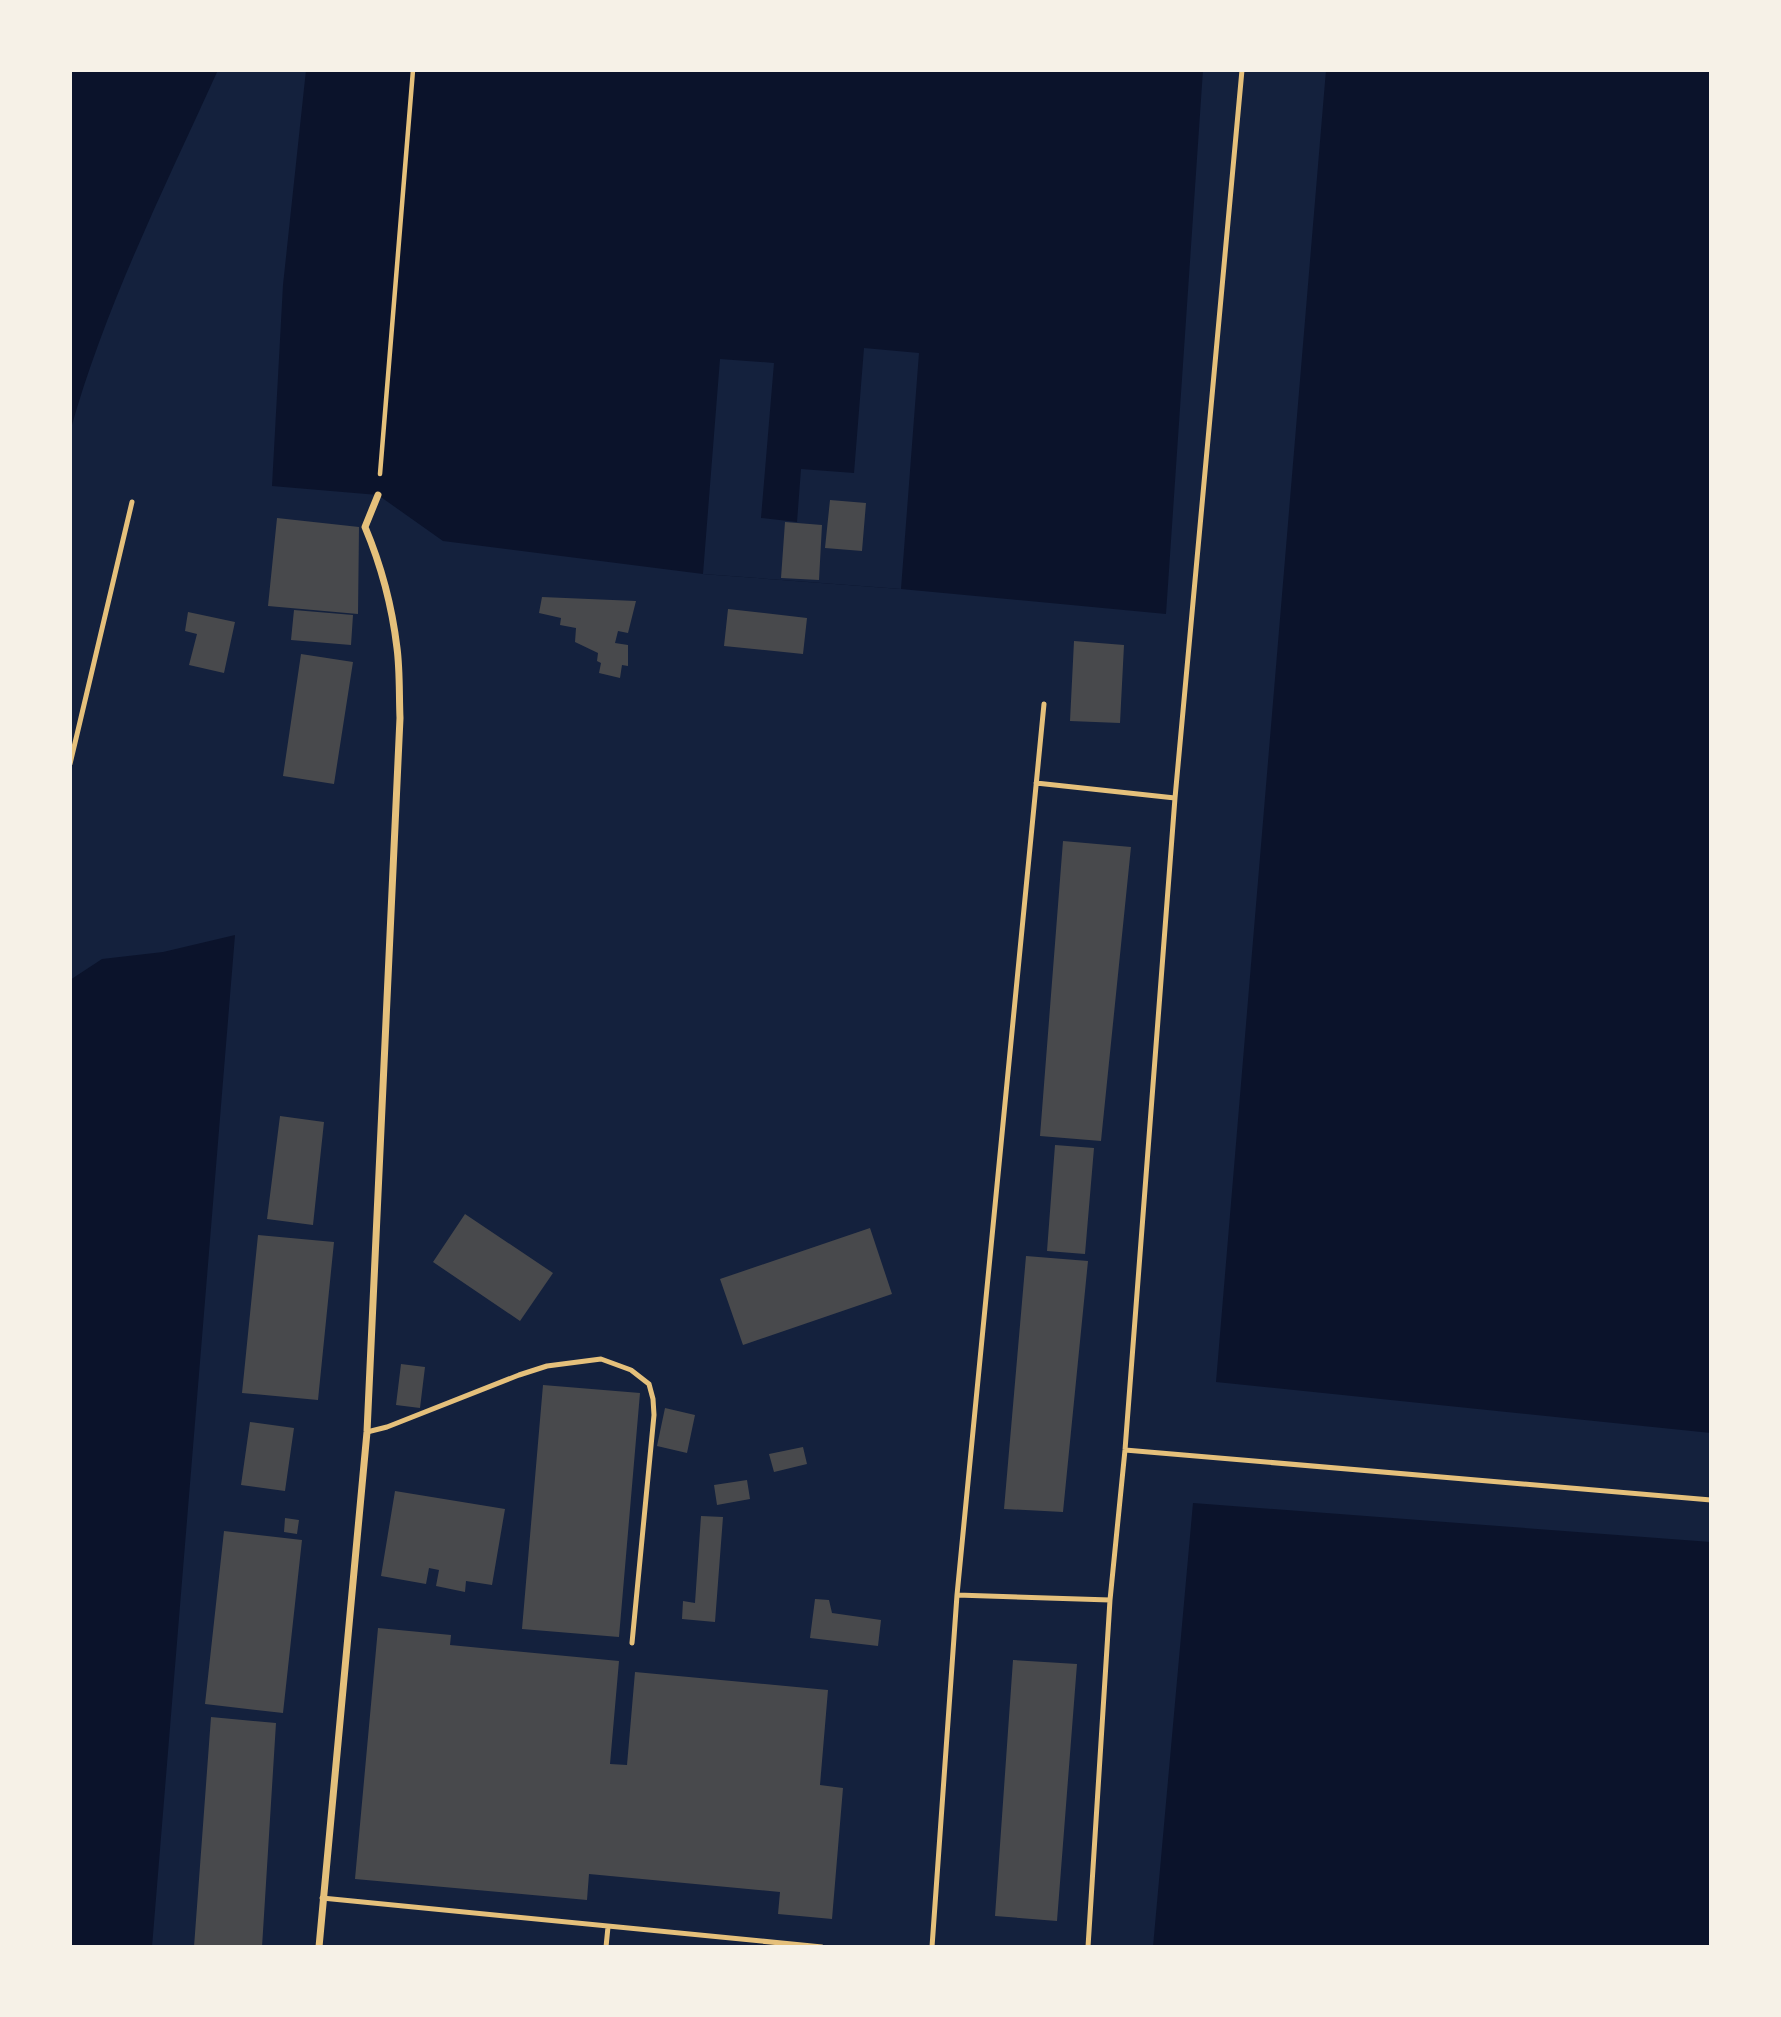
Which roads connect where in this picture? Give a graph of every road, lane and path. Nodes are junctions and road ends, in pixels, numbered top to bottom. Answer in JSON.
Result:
{"nodes":[{"id":1,"x":412,"y":70,"type":"edge"},
{"id":2,"x":1242,"y":70,"type":"edge"},
{"id":3,"x":378,"y":495,"type":"joint"},
{"id":4,"x":132,"y":502,"type":"dead end"},
{"id":5,"x":1044,"y":704,"type":"dead end"},
{"id":6,"x":70,"y":764,"type":"edge"},
{"id":7,"x":1036,"y":783,"type":"junction"},
{"id":8,"x":1175,"y":798,"type":"junction"},
{"id":9,"x":367,"y":1432,"type":"junction"},
{"id":10,"x":1125,"y":1450,"type":"junction"},
{"id":11,"x":1711,"y":1500,"type":"edge"},
{"id":12,"x":957,"y":1595,"type":"junction"},
{"id":13,"x":1110,"y":1600,"type":"junction"},
{"id":14,"x":632,"y":1643,"type":"dead end"},
{"id":15,"x":322,"y":1899,"type":"junction"},
{"id":16,"x":608,"y":1927,"type":"junction"},
{"id":17,"x":319,"y":1947,"type":"edge"},
{"id":18,"x":606,"y":1947,"type":"edge"},
{"id":19,"x":822,"y":1947,"type":"edge"},
{"id":20,"x":932,"y":1947,"type":"edge"},
{"id":21,"x":1088,"y":1947,"type":"edge"}],
"edges":[{"from":1,"to":3,"type":"path"},
{"from":2,"to":8,"type":"lane"},
{"from":3,"to":9,"type":"street"},
{"from":4,"to":6,"type":"lane"},
{"from":5,"to":7,"type":"lane"},
{"from":7,"to":8,"type":"lane"},
{"from":7,"to":12,"type":"lane"},
{"from":8,"to":10,"type":"lane"},
{"from":9,"to":14,"type":"lane"},
{"from":9,"to":15,"type":"street"},
{"from":10,"to":11,"type":"lane"},
{"from":10,"to":13,"type":"lane"},
{"from":12,"to":13,"type":"lane"},
{"from":12,"to":20,"type":"lane"},
{"from":13,"to":21,"type":"lane"},
{"from":15,"to":16,"type":"lane"},
{"from":15,"to":17,"type":"street"},
{"from":16,"to":18,"type":"lane"},
{"from":16,"to":19,"type":"lane"}]}
